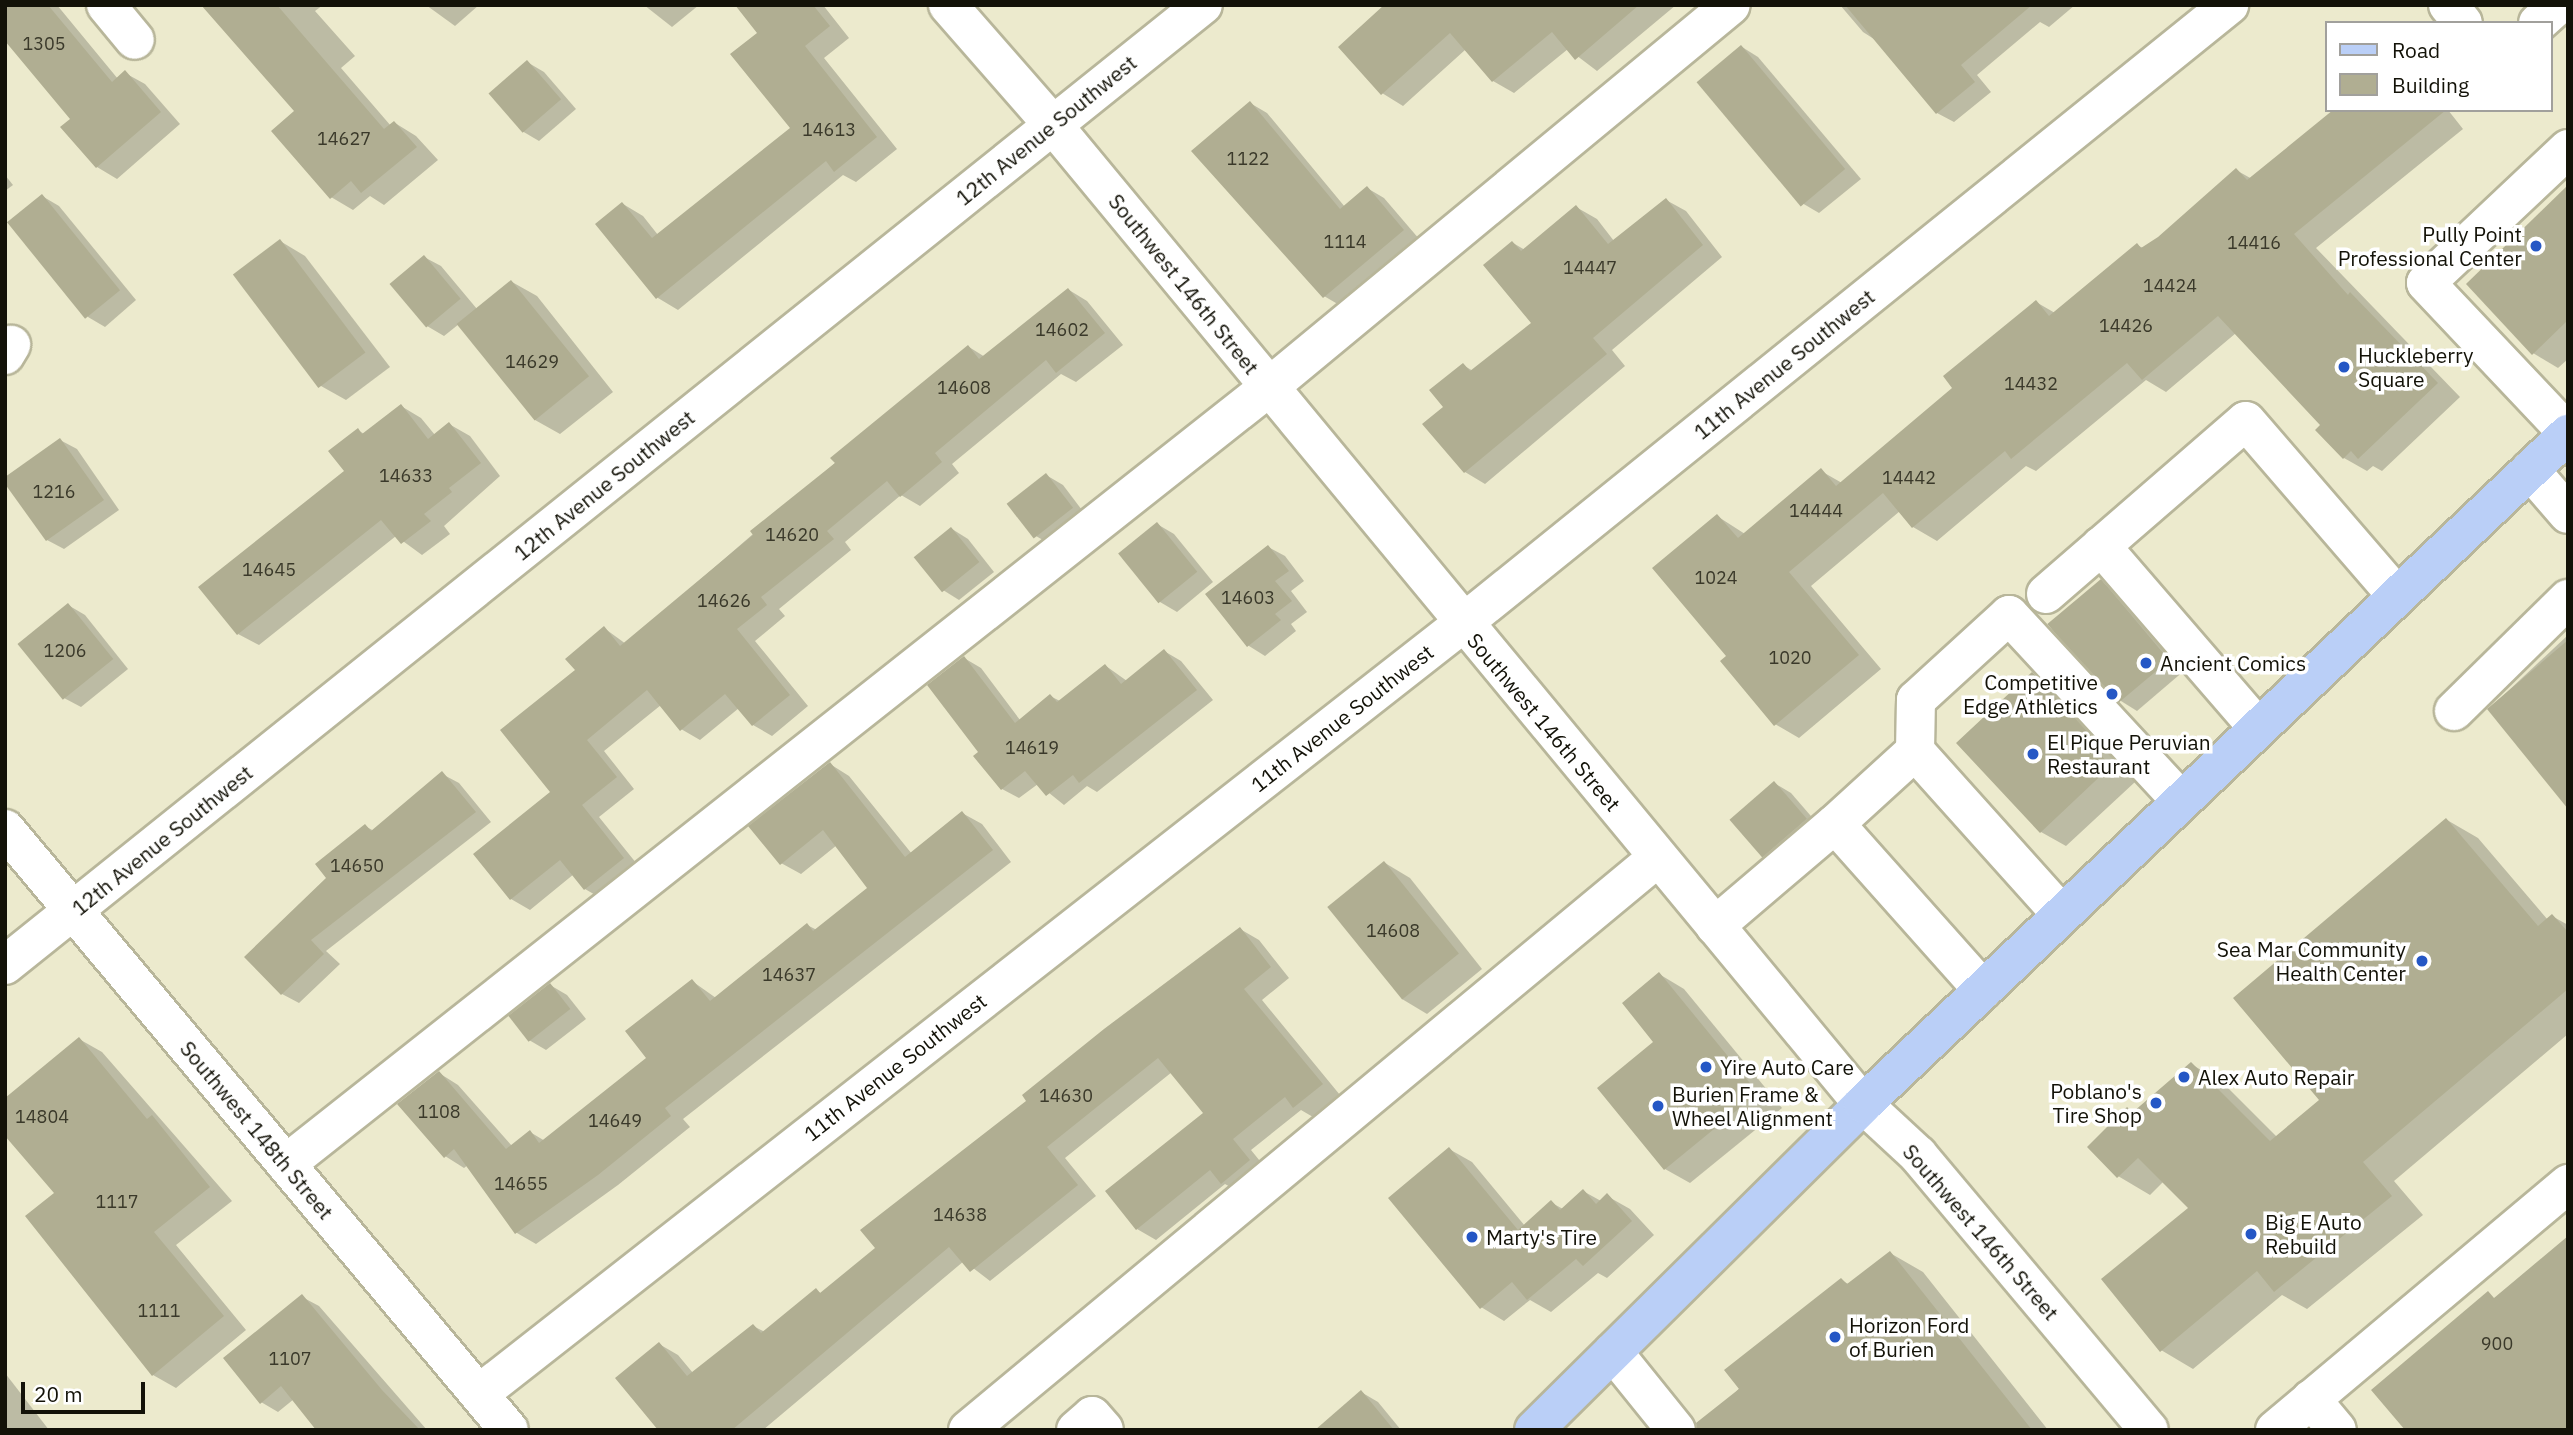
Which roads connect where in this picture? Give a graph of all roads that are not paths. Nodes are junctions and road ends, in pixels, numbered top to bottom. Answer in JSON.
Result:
{"nodes":[{"id":1,"x":106,"y":5,"type":"edge"},
{"id":2,"x":948,"y":5,"type":"edge"},
{"id":3,"x":1203,"y":5,"type":"edge"},
{"id":4,"x":1731,"y":5,"type":"edge"},
{"id":5,"x":2229,"y":5,"type":"edge"},
{"id":6,"x":2448,"y":5,"type":"edge"},
{"id":7,"x":2558,"y":5,"type":"edge"},
{"id":8,"x":2461,"y":21,"type":"edge"},
{"id":9,"x":2540,"y":21,"type":"edge"},
{"id":10,"x":135,"y":40,"type":"dead end"},
{"id":11,"x":1053,"y":125,"type":"junction"},
{"id":12,"x":2568,"y":149,"type":"edge"},
{"id":13,"x":1269,"y":387,"type":"junction"},
{"id":14,"x":2568,"y":434,"type":"edge"},
{"id":15,"x":2530,"y":470,"type":"junction"},
{"id":16,"x":2568,"y":514,"type":"edge"},
{"id":17,"x":2101,"y":546,"type":"junction"},
{"id":18,"x":2046,"y":594,"type":"dead end"},
{"id":19,"x":2397,"y":596,"type":"junction"},
{"id":20,"x":2568,"y":599,"type":"edge"},
{"id":21,"x":1462,"y":624,"type":"junction"},
{"id":22,"x":2454,"y":711,"type":"dead end"},
{"id":23,"x":2258,"y":728,"type":"junction"},
{"id":24,"x":1915,"y":751,"type":"junction"},
{"id":25,"x":2181,"y":802,"type":"junction"},
{"id":26,"x":1835,"y":824,"type":"junction"},
{"id":27,"x":5,"y":829,"type":"edge"},
{"id":28,"x":1657,"y":858,"type":"junction"},
{"id":29,"x":73,"y":911,"type":"junction"},
{"id":30,"x":2061,"y":914,"type":"junction"},
{"id":31,"x":1715,"y":926,"type":"junction"},
{"id":32,"x":5,"y":965,"type":"edge"},
{"id":33,"x":1983,"y":990,"type":"junction"},
{"id":34,"x":1863,"y":1104,"type":"junction"},
{"id":35,"x":286,"y":1164,"type":"junction"},
{"id":36,"x":2564,"y":1190,"type":"edge"},
{"id":37,"x":1613,"y":1352,"type":"junction"},
{"id":38,"x":479,"y":1394,"type":"junction"},
{"id":39,"x":2311,"y":1399,"type":"junction"},
{"id":40,"x":509,"y":1430,"type":"edge"},
{"id":41,"x":968,"y":1430,"type":"edge"},
{"id":42,"x":1076,"y":1430,"type":"edge"},
{"id":43,"x":1104,"y":1430,"type":"edge"},
{"id":44,"x":1534,"y":1430,"type":"edge"},
{"id":45,"x":1676,"y":1430,"type":"edge"},
{"id":46,"x":2149,"y":1430,"type":"edge"},
{"id":47,"x":2275,"y":1430,"type":"edge"},
{"id":48,"x":2337,"y":1430,"type":"edge"}],
"edges":[{"from":1,"to":10,"type":"street"},
{"from":2,"to":11,"type":"street","name":"Southwest 146th Street"},
{"from":3,"to":11,"type":"street","name":"12th Avenue Southwest"},
{"from":4,"to":13,"type":"street"},
{"from":5,"to":21,"type":"street","name":"11th Avenue Southwest"},
{"from":6,"to":8,"type":"street"},
{"from":7,"to":9,"type":"street"},
{"from":11,"to":13,"type":"street","name":"Southwest 146th Street"},
{"from":11,"to":29,"type":"street","name":"12th Avenue Southwest"},
{"from":12,"to":14,"type":"street"},
{"from":13,"to":21,"type":"street","name":"Southwest 146th Street"},
{"from":13,"to":35,"type":"street"},
{"from":14,"to":15,"type":"main road"},
{"from":15,"to":16,"type":"street"},
{"from":15,"to":19,"type":"main road"},
{"from":17,"to":18,"type":"street"},
{"from":17,"to":19,"type":"street"},
{"from":17,"to":23,"type":"street"},
{"from":19,"to":23,"type":"main road"},
{"from":20,"to":22,"type":"street"},
{"from":21,"to":28,"type":"street","name":"Southwest 146th Street"},
{"from":21,"to":38,"type":"street","name":"11th Avenue Southwest"},
{"from":23,"to":25,"type":"main road"},
{"from":24,"to":25,"type":"street"},
{"from":24,"to":26,"type":"street"},
{"from":24,"to":30,"type":"street"},
{"from":25,"to":30,"type":"main road"},
{"from":26,"to":31,"type":"street"},
{"from":26,"to":33,"type":"street"},
{"from":27,"to":29,"type":"street","name":"Southwest 148th Street"},
{"from":28,"to":31,"type":"street","name":"Southwest 146th Street"},
{"from":28,"to":41,"type":"street"},
{"from":29,"to":32,"type":"street","name":"12th Avenue Southwest"},
{"from":29,"to":35,"type":"street","name":"Southwest 148th Street"},
{"from":30,"to":33,"type":"main road"},
{"from":31,"to":34,"type":"street","name":"Southwest 146th Street"},
{"from":33,"to":34,"type":"main road"},
{"from":34,"to":37,"type":"main road"},
{"from":34,"to":46,"type":"street","name":"Southwest 146th Street"},
{"from":35,"to":38,"type":"street","name":"Southwest 148th Street"},
{"from":36,"to":39,"type":"street"},
{"from":37,"to":44,"type":"main road"},
{"from":37,"to":45,"type":"street"},
{"from":38,"to":40,"type":"street","name":"Southwest 148th Street"},
{"from":39,"to":47,"type":"street"},
{"from":39,"to":48,"type":"street"},
{"from":42,"to":43,"type":"street"}]}
